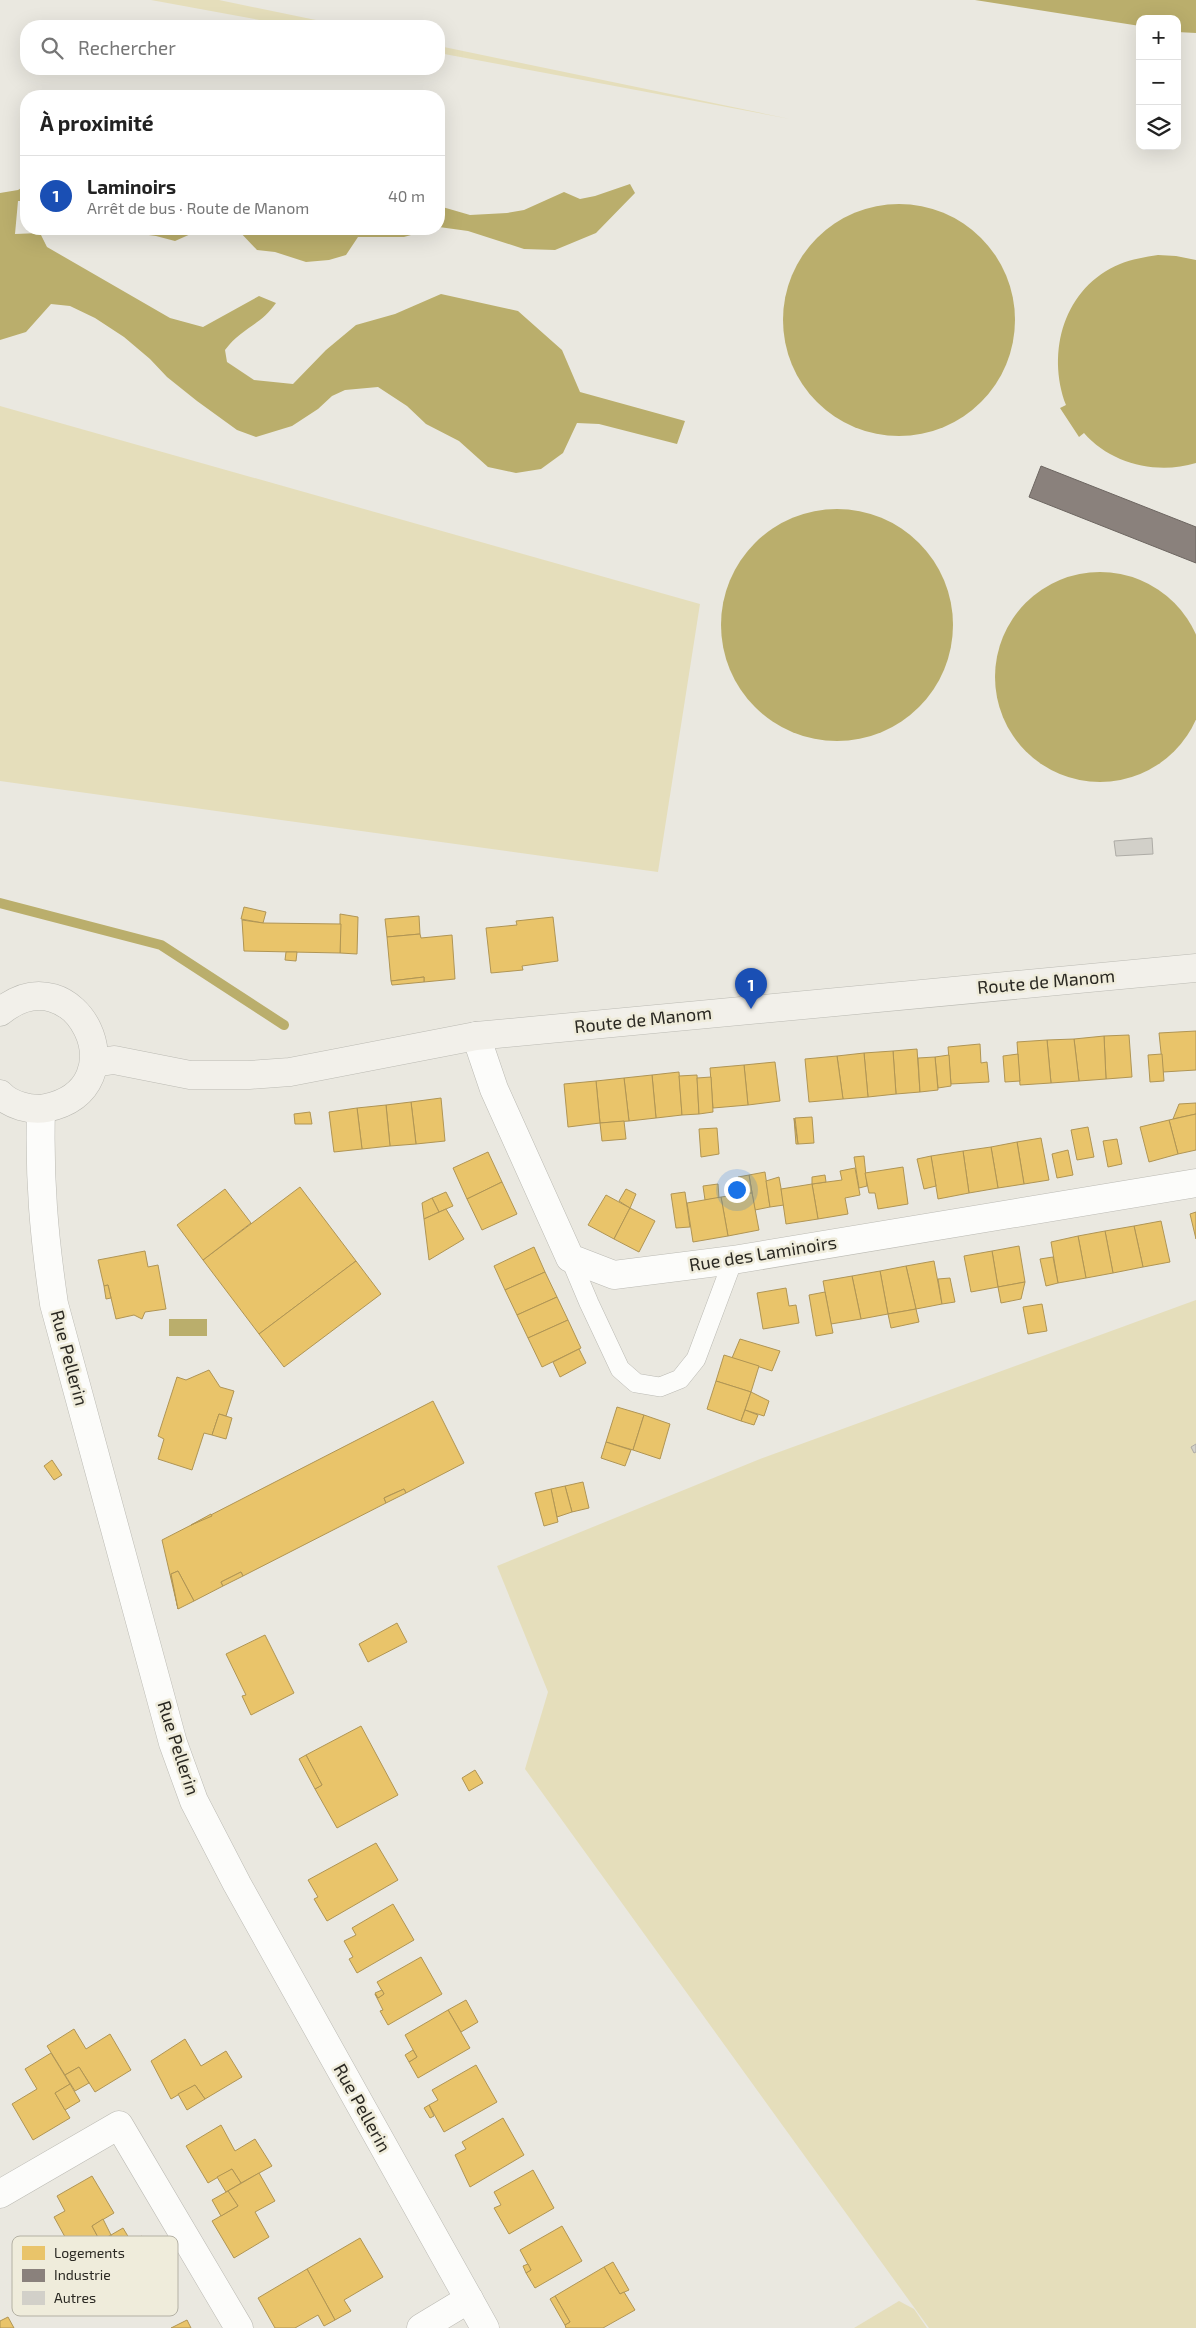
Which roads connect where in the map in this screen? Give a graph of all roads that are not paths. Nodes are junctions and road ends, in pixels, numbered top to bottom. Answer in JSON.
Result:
{"nodes":[{"id":1,"x":1196,"y":968,"type":"edge"},
{"id":2,"x":0,"y":1012,"type":"edge"},
{"id":3,"x":476,"y":1036,"type":"junction"},
{"id":4,"x":94,"y":1063,"type":"junction"},
{"id":5,"x":0,"y":1094,"type":"edge"},
{"id":6,"x":41,"y":1109,"type":"junction"},
{"id":7,"x":1196,"y":1183,"type":"edge"},
{"id":8,"x":570,"y":1258,"type":"junction"},
{"id":9,"x":733,"y":1260,"type":"junction"},
{"id":10,"x":0,"y":2194,"type":"edge"},
{"id":11,"x":469,"y":2299,"type":"junction"},
{"id":12,"x":238,"y":2328,"type":"edge"},
{"id":13,"x":421,"y":2328,"type":"edge"},
{"id":14,"x":485,"y":2328,"type":"edge"}],
"edges":[{"from":1,"to":3,"type":"street","name":"Route de Manom"},
{"from":2,"to":4,"type":"street"},
{"from":3,"to":4,"type":"street","name":"Route de Manom"},
{"from":3,"to":8,"type":"street"},
{"from":4,"to":6,"type":"street"},
{"from":5,"to":6,"type":"street"},
{"from":6,"to":11,"type":"street","name":"Rue Pellerin"},
{"from":7,"to":9,"type":"street","name":"Rue des Laminoirs"},
{"from":8,"to":9,"type":"street","name":"Rue des Laminoirs"},
{"from":8,"to":9,"type":"lane"},
{"from":10,"to":12,"type":"street"},
{"from":11,"to":13,"type":"street"},
{"from":11,"to":14,"type":"street","name":"Rue Pellerin"}]}
